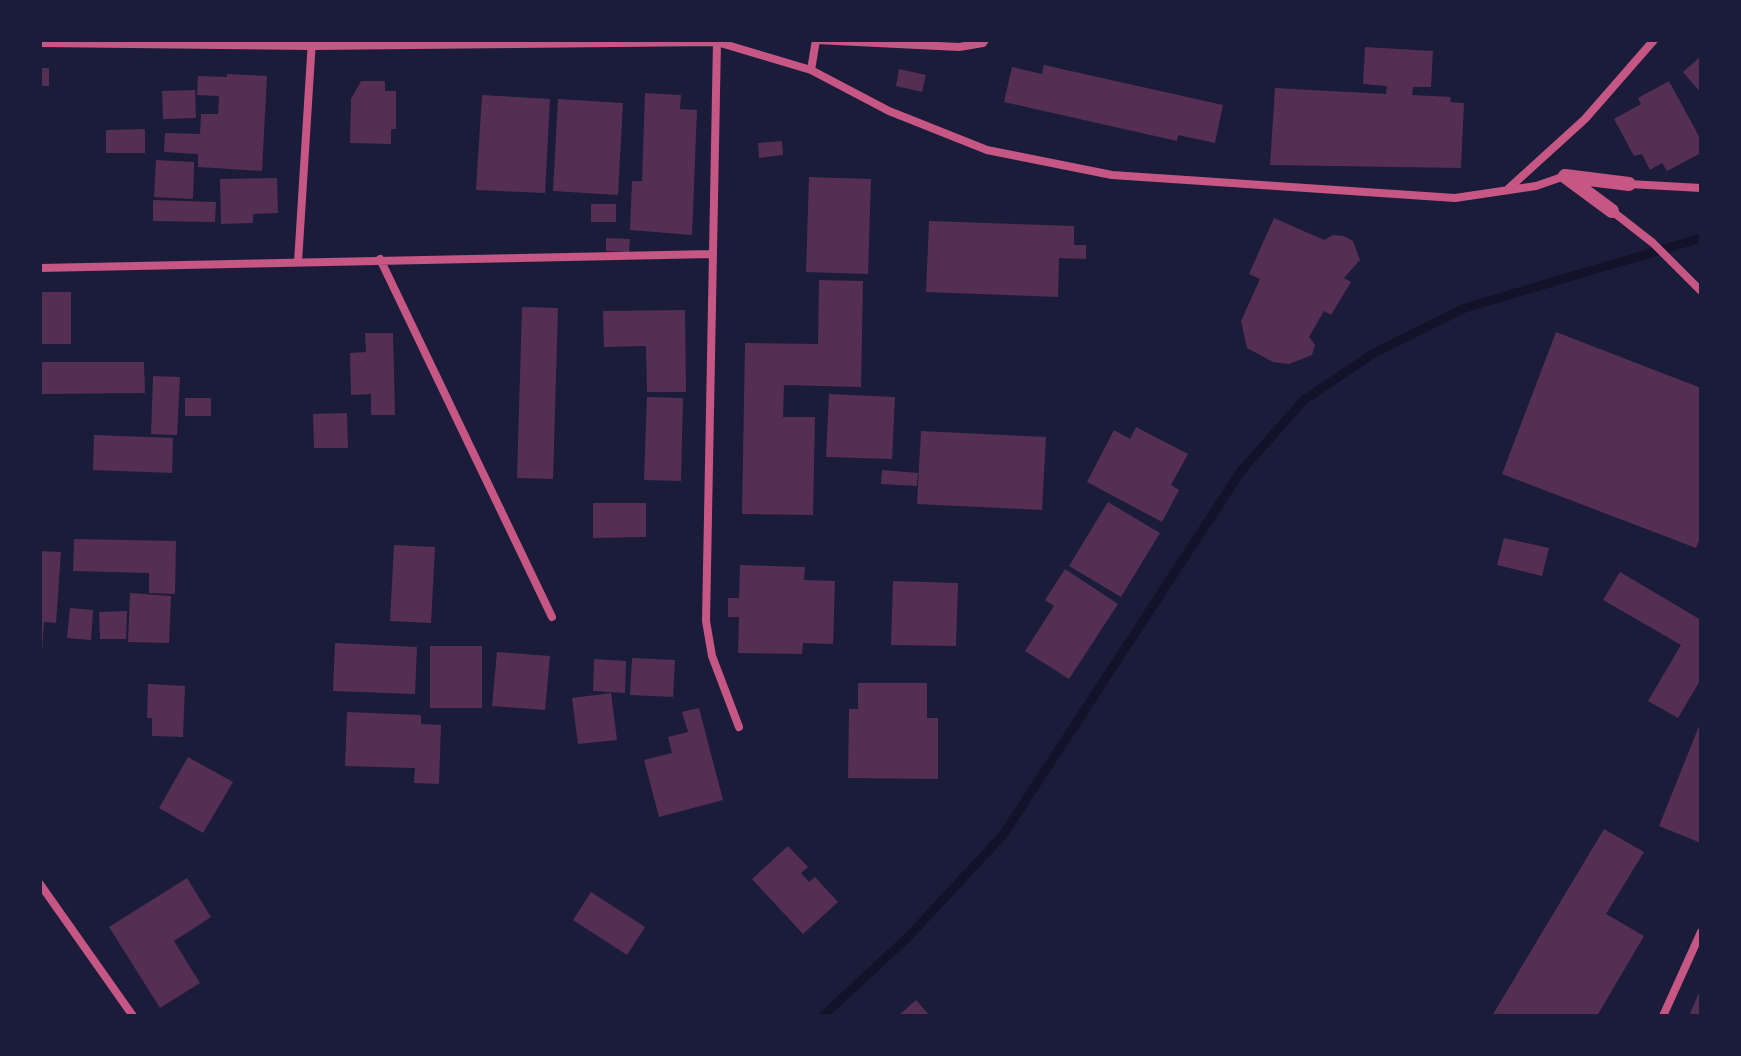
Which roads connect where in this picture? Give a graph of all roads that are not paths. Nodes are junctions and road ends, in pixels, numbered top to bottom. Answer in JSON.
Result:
{"nodes":[{"id":1,"x":985,"y":40,"type":"edge"},
{"id":2,"x":1654,"y":40,"type":"edge"},
{"id":3,"x":717,"y":41,"type":"edge"},
{"id":4,"x":40,"y":43,"type":"edge"},
{"id":5,"x":312,"y":43,"type":"edge"},
{"id":6,"x":811,"y":70,"type":"junction"},
{"id":7,"x":1565,"y":176,"type":"junction"},
{"id":8,"x":1629,"y":184,"type":"joint"},
{"id":9,"x":1701,"y":188,"type":"edge"},
{"id":10,"x":1507,"y":190,"type":"junction"},
{"id":11,"x":1612,"y":211,"type":"joint"},
{"id":12,"x":712,"y":254,"type":"junction"},
{"id":13,"x":380,"y":259,"type":"junction"},
{"id":14,"x":298,"y":262,"type":"junction"},
{"id":15,"x":40,"y":268,"type":"edge"},
{"id":16,"x":1701,"y":291,"type":"edge"},
{"id":17,"x":552,"y":617,"type":"dead end"},
{"id":18,"x":739,"y":727,"type":"dead end"},
{"id":19,"x":40,"y":884,"type":"edge"},
{"id":20,"x":1701,"y":932,"type":"edge"},
{"id":21,"x":133,"y":1016,"type":"edge"},
{"id":22,"x":1663,"y":1016,"type":"edge"}],
"edges":[{"from":1,"to":6,"type":"street"},
{"from":2,"to":10,"type":"street"},
{"from":3,"to":5,"type":"street"},
{"from":3,"to":6,"type":"street"},
{"from":3,"to":12,"type":"street"},
{"from":4,"to":5,"type":"street"},
{"from":5,"to":14,"type":"street"},
{"from":6,"to":10,"type":"street"},
{"from":7,"to":8,"type":"street"},
{"from":7,"to":10,"type":"street"},
{"from":7,"to":11,"type":"street"},
{"from":8,"to":9,"type":"street"},
{"from":11,"to":16,"type":"street"},
{"from":12,"to":13,"type":"street"},
{"from":12,"to":18,"type":"street"},
{"from":13,"to":14,"type":"street"},
{"from":13,"to":17,"type":"street"},
{"from":14,"to":15,"type":"street"},
{"from":19,"to":21,"type":"street"},
{"from":20,"to":22,"type":"street"}]}
